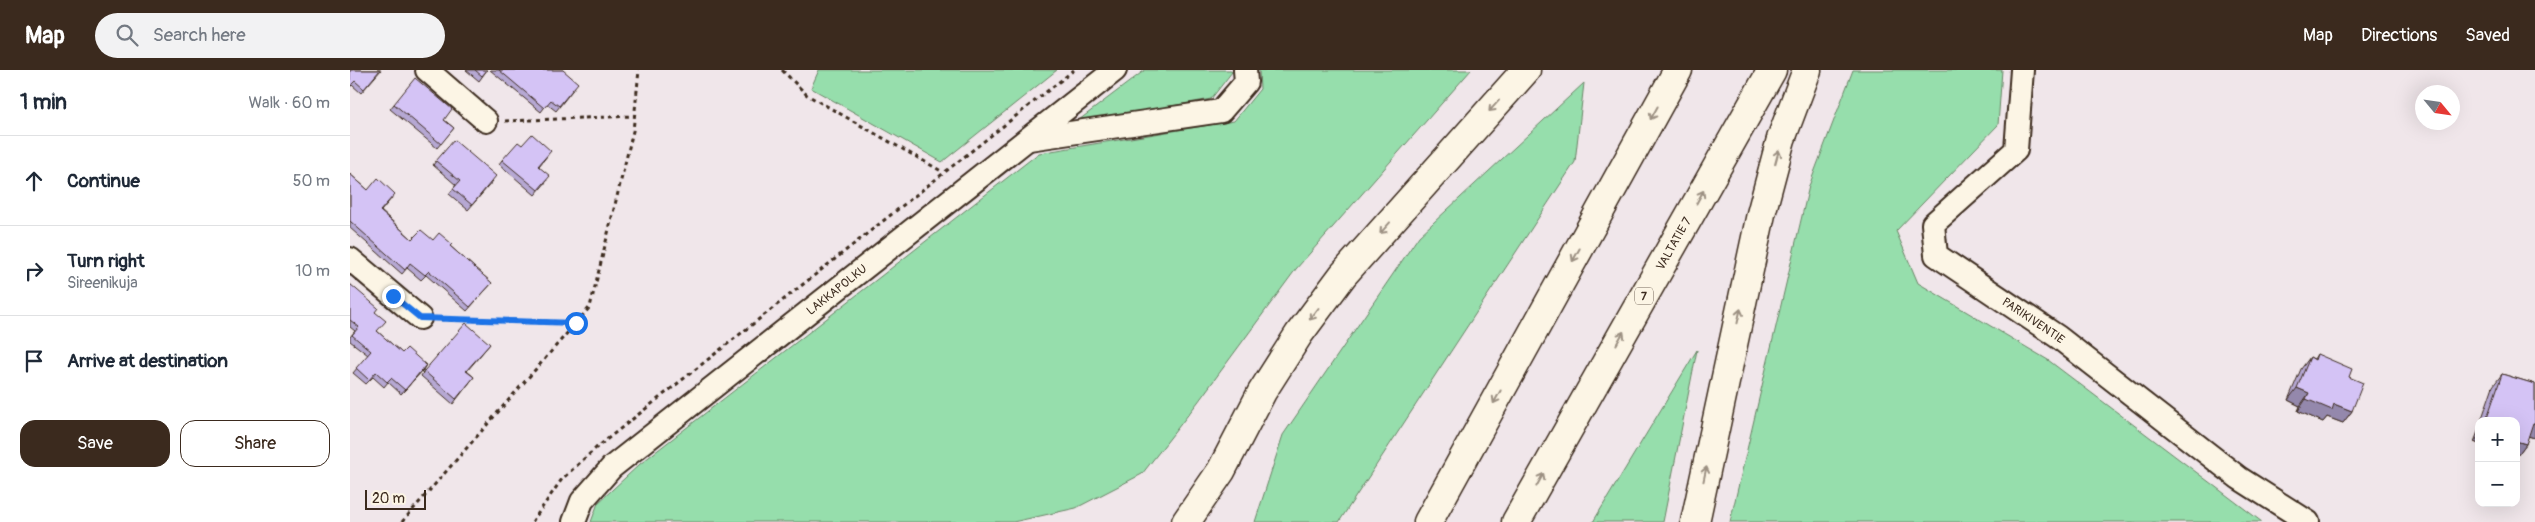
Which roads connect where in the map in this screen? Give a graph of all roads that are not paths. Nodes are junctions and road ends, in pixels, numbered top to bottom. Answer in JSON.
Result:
{"nodes":[{"id":1,"x":427,"y":70,"type":"edge"},
{"id":2,"x":1115,"y":70,"type":"edge"},
{"id":3,"x":1245,"y":70,"type":"edge"},
{"id":4,"x":1526,"y":70,"type":"edge"},
{"id":5,"x":1678,"y":70,"type":"edge"},
{"id":6,"x":1772,"y":70,"type":"edge"},
{"id":7,"x":1807,"y":70,"type":"edge"},
{"id":8,"x":2022,"y":70,"type":"edge"},
{"id":9,"x":486,"y":122,"type":"road end"},
{"id":10,"x":1028,"y":139,"type":"junction"},
{"id":11,"x":350,"y":259,"type":"edge"},
{"id":12,"x":420,"y":318,"type":"road end"},
{"id":13,"x":1221,"y":472,"type":"junction"},
{"id":14,"x":574,"y":522,"type":"edge"},
{"id":15,"x":1186,"y":522,"type":"edge"},
{"id":16,"x":1203,"y":522,"type":"edge"},
{"id":17,"x":1428,"y":522,"type":"edge"},
{"id":18,"x":1516,"y":522,"type":"edge"},
{"id":19,"x":1695,"y":522,"type":"edge"},
{"id":20,"x":2308,"y":522,"type":"edge"}],
"edges":[{"from":1,"to":9,"type":"street"},
{"from":2,"to":10,"type":"street","name":"LAKKAPOLKU"},
{"from":3,"to":10,"type":"street"},
{"from":4,"to":13,"type":"highway","one_way":true},
{"from":5,"to":17,"type":"highway","one_way":true},
{"from":18,"to":6,"type":"highway","name":"VALTATIE 7","number":"7","one_way":true},
{"from":19,"to":7,"type":"highway","one_way":true},
{"from":8,"to":20,"type":"street","name":"PARIKIVENTIE"},
{"from":10,"to":14,"type":"street","name":"LAKKAPOLKU"},
{"from":11,"to":12,"type":"street"},
{"from":13,"to":15,"type":"highway"},
{"from":13,"to":16,"type":"highway"}]}
